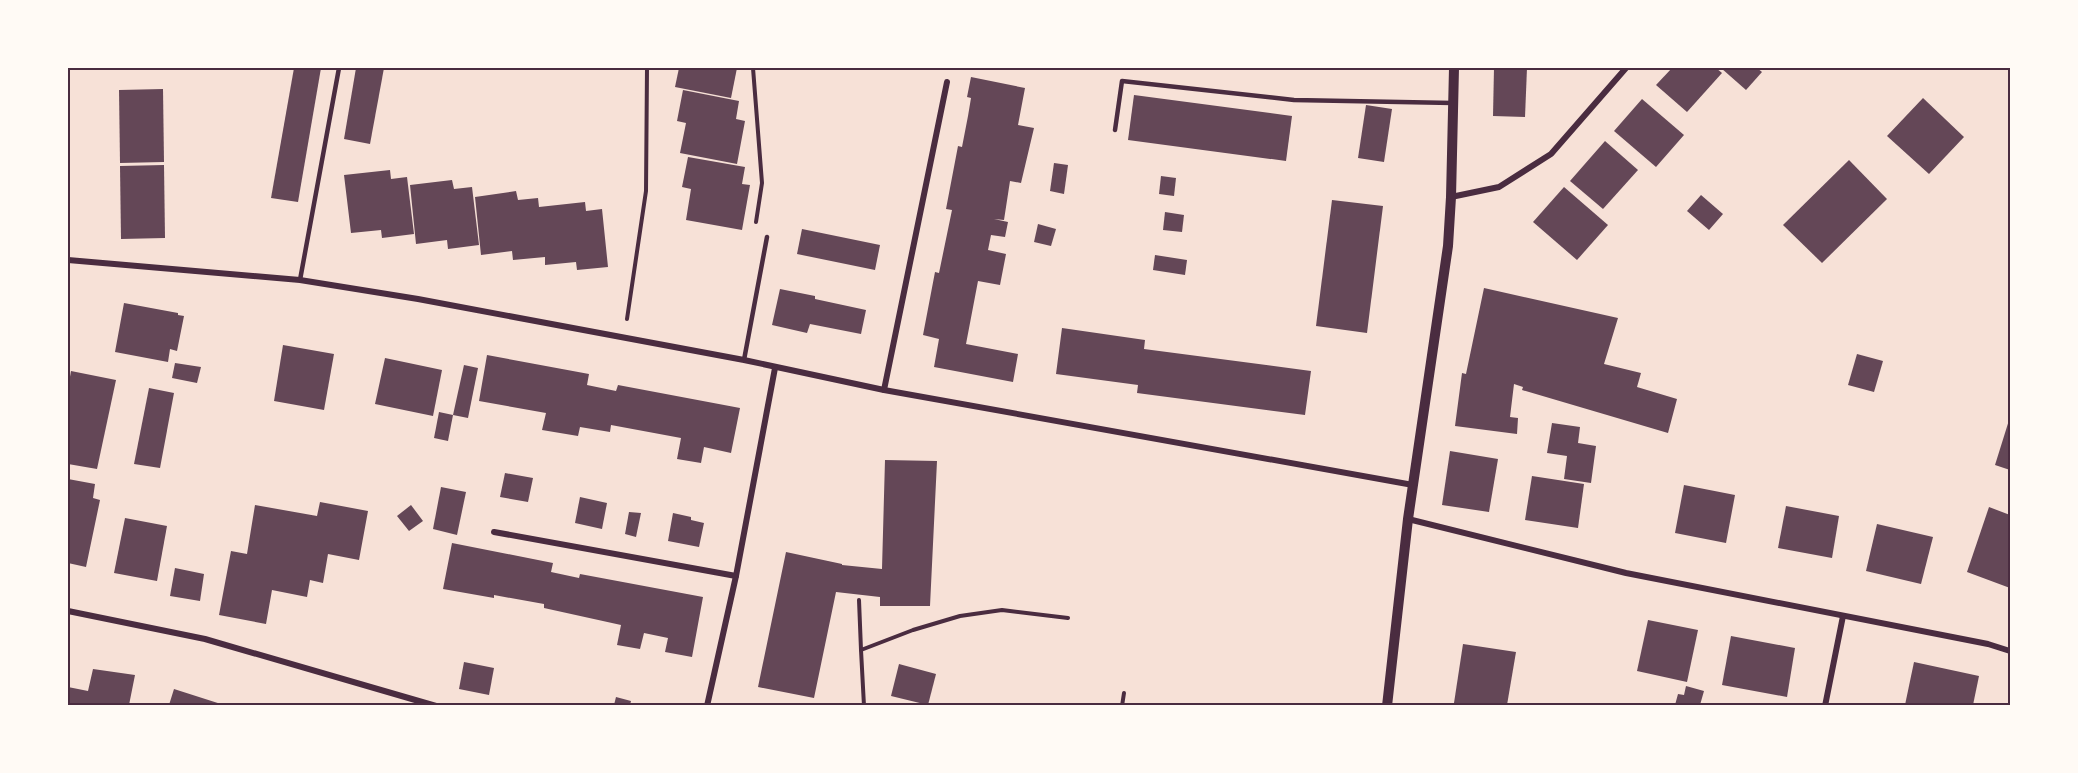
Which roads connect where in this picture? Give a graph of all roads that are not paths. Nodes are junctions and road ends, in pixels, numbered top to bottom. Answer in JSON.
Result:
{"nodes":[{"id":1,"x":339,"y":68,"type":"edge"},
{"id":2,"x":1454,"y":68,"type":"edge"},
{"id":3,"x":1626,"y":68,"type":"edge"},
{"id":4,"x":946,"y":82,"type":"dead end"},
{"id":5,"x":1453,"y":103,"type":"junction"},
{"id":6,"x":1115,"y":130,"type":"dead end"},
{"id":7,"x":1451,"y":197,"type":"junction"},
{"id":8,"x":767,"y":237,"type":"road end"},
{"id":9,"x":68,"y":260,"type":"edge"},
{"id":10,"x":300,"y":280,"type":"junction"},
{"id":11,"x":744,"y":360,"type":"junction"},
{"id":12,"x":775,"y":368,"type":"junction"},
{"id":13,"x":884,"y":390,"type":"junction"},
{"id":14,"x":1413,"y":485,"type":"junction"},
{"id":15,"x":1408,"y":519,"type":"junction"},
{"id":16,"x":494,"y":532,"type":"dead end"},
{"id":17,"x":736,"y":576,"type":"junction"},
{"id":18,"x":68,"y":611,"type":"edge"},
{"id":19,"x":1843,"y":616,"type":"junction"},
{"id":20,"x":2010,"y":651,"type":"edge"},
{"id":21,"x":436,"y":705,"type":"edge"},
{"id":22,"x":707,"y":705,"type":"edge"},
{"id":23,"x":1387,"y":705,"type":"edge"},
{"id":24,"x":1825,"y":705,"type":"edge"}],
"edges":[{"from":1,"to":10,"type":"lane"},
{"from":2,"to":5,"type":"street"},
{"from":3,"to":7,"type":"street"},
{"from":4,"to":13,"type":"street"},
{"from":5,"to":6,"type":"lane"},
{"from":5,"to":7,"type":"street"},
{"from":7,"to":14,"type":"street"},
{"from":8,"to":11,"type":"lane"},
{"from":9,"to":10,"type":"street"},
{"from":10,"to":11,"type":"street"},
{"from":11,"to":12,"type":"street"},
{"from":12,"to":13,"type":"street"},
{"from":12,"to":17,"type":"street"},
{"from":13,"to":14,"type":"street"},
{"from":14,"to":15,"type":"street"},
{"from":15,"to":19,"type":"street"},
{"from":15,"to":23,"type":"street"},
{"from":16,"to":17,"type":"street"},
{"from":17,"to":22,"type":"street"},
{"from":18,"to":21,"type":"street"},
{"from":19,"to":20,"type":"street"},
{"from":19,"to":24,"type":"street"}]}
